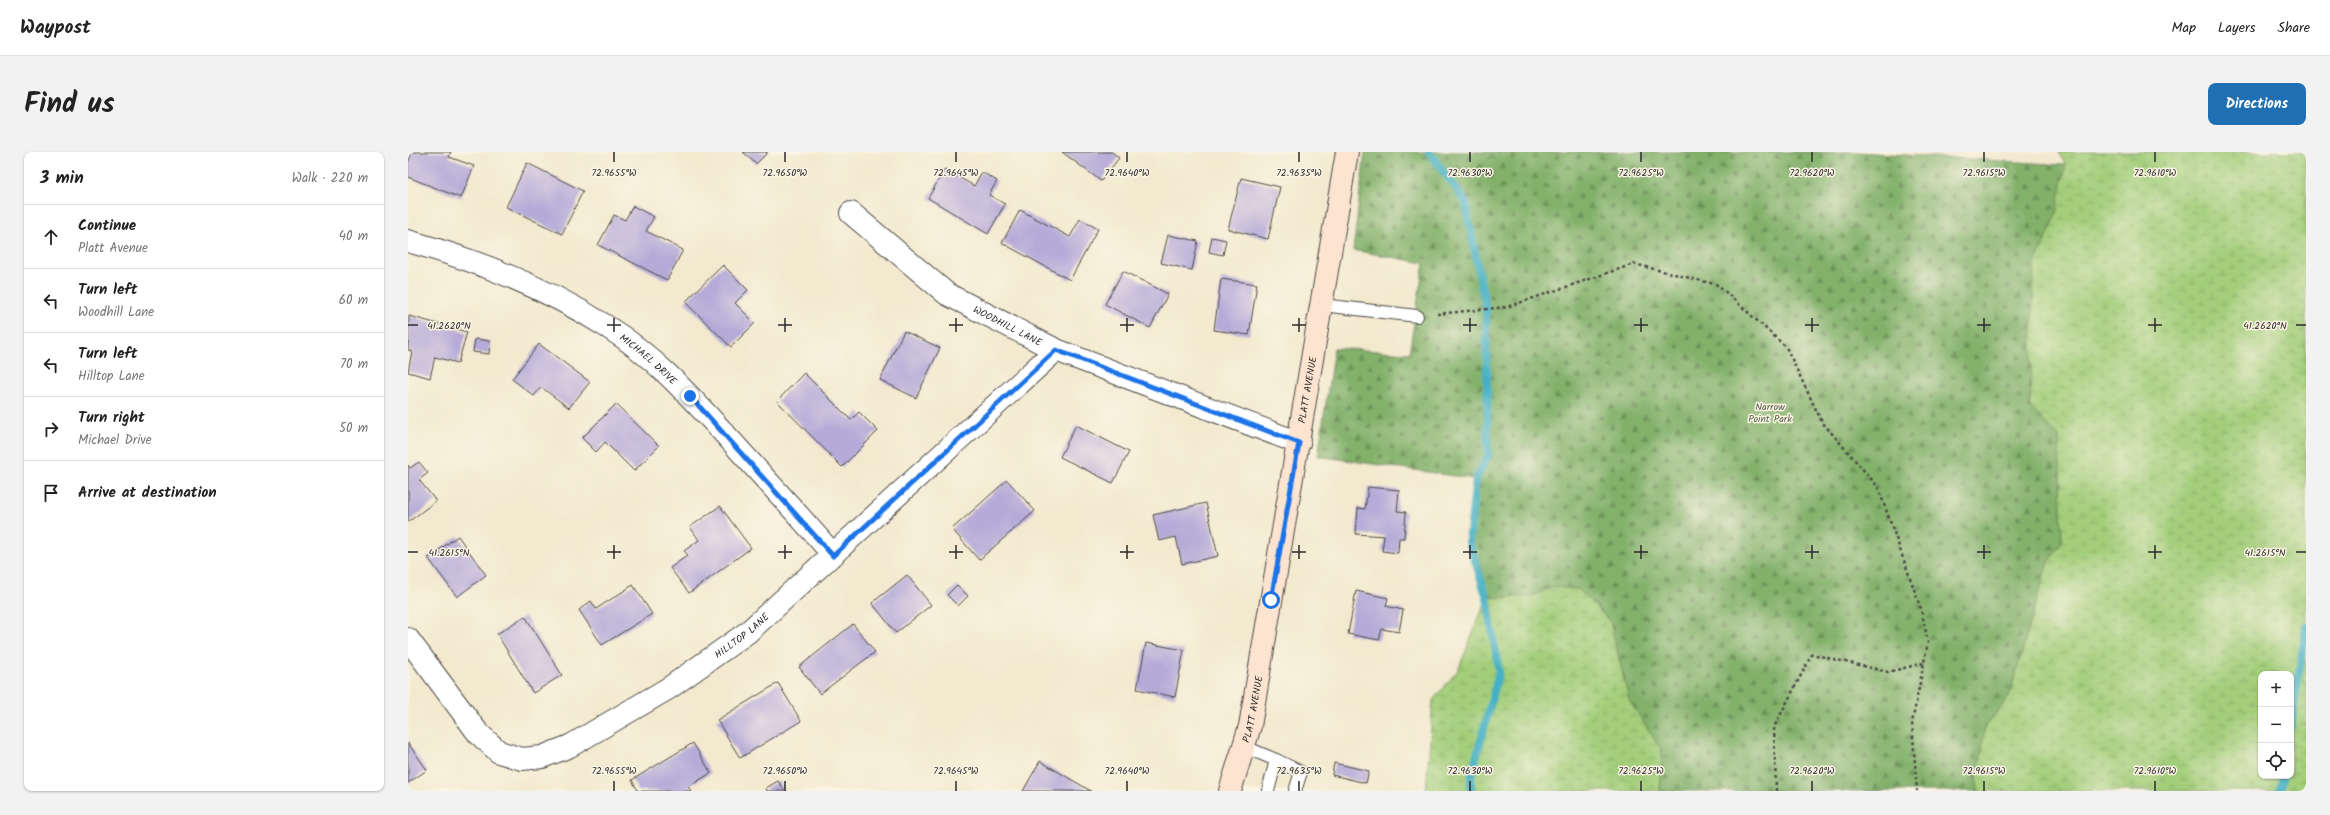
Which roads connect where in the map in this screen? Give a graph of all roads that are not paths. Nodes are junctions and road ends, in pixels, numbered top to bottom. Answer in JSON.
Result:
{"nodes":[{"id":1,"x":1347,"y":152,"type":"edge"},
{"id":2,"x":851,"y":213,"type":"dead end"},
{"id":3,"x":408,"y":241,"type":"edge"},
{"id":4,"x":1322,"y":305,"type":"junction"},
{"id":5,"x":1417,"y":316,"type":"road end"},
{"id":6,"x":1056,"y":350,"type":"junction"},
{"id":7,"x":1299,"y":443,"type":"junction"},
{"id":8,"x":833,"y":556,"type":"junction"},
{"id":9,"x":408,"y":639,"type":"edge"},
{"id":10,"x":1243,"y":746,"type":"junction"},
{"id":11,"x":1276,"y":760,"type":"junction"},
{"id":12,"x":1230,"y":791,"type":"edge"},
{"id":13,"x":1268,"y":791,"type":"edge"},
{"id":14,"x":1295,"y":791,"type":"edge"}],
"edges":[{"from":1,"to":4,"type":"main road","name":"PLATT AVENUE"},
{"from":2,"to":6,"type":"street","name":"WOODHILL LANE"},
{"from":3,"to":8,"type":"street","name":"MICHAEL DRIVE"},
{"from":4,"to":5,"type":"lane"},
{"from":4,"to":7,"type":"main road","name":"PLATT AVENUE"},
{"from":6,"to":7,"type":"street","name":"WOODHILL LANE"},
{"from":6,"to":8,"type":"street","name":"HILLTOP LANE"},
{"from":7,"to":10,"type":"main road","name":"PLATT AVENUE"},
{"from":8,"to":9,"type":"street","name":"HILLTOP LANE"},
{"from":10,"to":11,"type":"lane"},
{"from":10,"to":12,"type":"main road","name":"PLATT AVENUE"},
{"from":11,"to":13,"type":"lane"},
{"from":11,"to":14,"type":"lane"}]}
